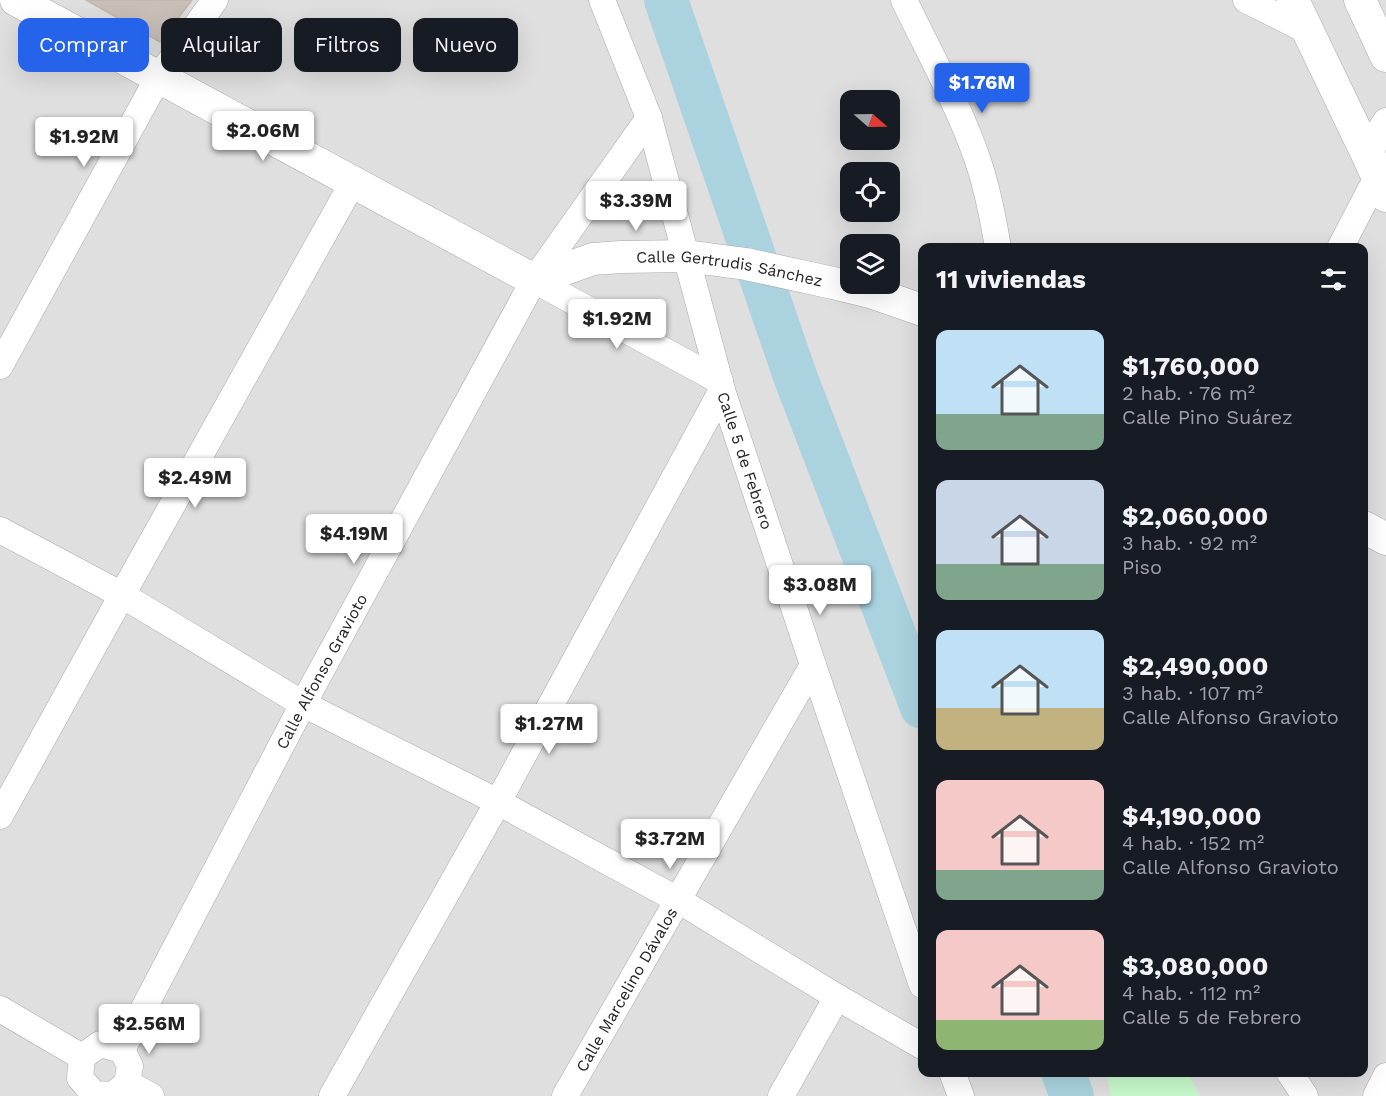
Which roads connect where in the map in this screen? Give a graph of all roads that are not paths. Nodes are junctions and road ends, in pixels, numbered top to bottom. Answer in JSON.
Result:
{"nodes":[{"id":1,"x":16,"y":0,"type":"edge"},
{"id":2,"x":215,"y":0,"type":"edge"},
{"id":3,"x":602,"y":0,"type":"edge"},
{"id":4,"x":904,"y":0,"type":"edge"},
{"id":5,"x":1246,"y":0,"type":"edge"},
{"id":6,"x":1293,"y":0,"type":"edge"},
{"id":7,"x":1360,"y":0,"type":"edge"},
{"id":8,"x":1308,"y":31,"type":"junction"},
{"id":9,"x":1386,"y":56,"type":"edge"},
{"id":10,"x":158,"y":78,"type":"junction"},
{"id":11,"x":649,"y":118,"type":"junction"},
{"id":12,"x":1386,"y":121,"type":"edge"},
{"id":13,"x":353,"y":182,"type":"junction"},
{"id":14,"x":1383,"y":183,"type":"edge"},
{"id":15,"x":997,"y":243,"type":"edge"},
{"id":16,"x":1343,"y":243,"type":"edge"},
{"id":17,"x":686,"y":256,"type":"junction"},
{"id":18,"x":534,"y":280,"type":"junction"},
{"id":19,"x":918,"y":309,"type":"edge"},
{"id":20,"x":0,"y":366,"type":"edge"},
{"id":21,"x":721,"y":386,"type":"junction"},
{"id":22,"x":1368,"y":529,"type":"edge"},
{"id":23,"x":0,"y":530,"type":"edge"},
{"id":24,"x":1386,"y":539,"type":"edge"},
{"id":25,"x":122,"y":594,"type":"junction"},
{"id":26,"x":813,"y":665,"type":"junction"},
{"id":27,"x":303,"y":704,"type":"junction"},
{"id":28,"x":498,"y":802,"type":"junction"},
{"id":29,"x":0,"y":816,"type":"edge"},
{"id":30,"x":678,"y":900,"type":"junction"},
{"id":31,"x":918,"y":973,"type":"edge"},
{"id":32,"x":837,"y":997,"type":"junction"},
{"id":33,"x":0,"y":1009,"type":"edge"},
{"id":34,"x":918,"y":1044,"type":"edge"},
{"id":35,"x":122,"y":1050,"type":"junction"},
{"id":36,"x":82,"y":1057,"type":"junction"},
{"id":37,"x":1386,"y":1076,"type":"edge"},
{"id":38,"x":954,"y":1077,"type":"edge"},
{"id":39,"x":1292,"y":1077,"type":"edge"},
{"id":40,"x":127,"y":1083,"type":"junction"},
{"id":41,"x":94,"y":1095,"type":"edge"},
{"id":42,"x":152,"y":1096,"type":"edge"},
{"id":43,"x":332,"y":1096,"type":"edge"},
{"id":44,"x":565,"y":1096,"type":"edge"},
{"id":45,"x":781,"y":1096,"type":"edge"},
{"id":46,"x":961,"y":1096,"type":"edge"},
{"id":47,"x":1305,"y":1096,"type":"edge"},
{"id":48,"x":1376,"y":1096,"type":"edge"}],
"edges":[{"from":1,"to":10,"type":"street"},
{"from":2,"to":10,"type":"street"},
{"from":3,"to":11,"type":"street","name":"Calle 5 de Febrero"},
{"from":4,"to":15,"type":"street"},
{"from":5,"to":8,"type":"street"},
{"from":6,"to":8,"type":"street"},
{"from":7,"to":9,"type":"street"},
{"from":8,"to":14,"type":"street"},
{"from":10,"to":13,"type":"street"},
{"from":10,"to":20,"type":"street"},
{"from":11,"to":17,"type":"street","name":"Calle 5 de Febrero"},
{"from":11,"to":18,"type":"street","name":"Calle Alfonso Gravioto"},
{"from":12,"to":14,"type":"street"},
{"from":13,"to":18,"type":"street"},
{"from":13,"to":25,"type":"street"},
{"from":14,"to":16,"type":"street"},
{"from":17,"to":18,"type":"street","name":"Calle Gertrudis Sánchez"},
{"from":17,"to":19,"type":"street","name":"Calle Gertrudis Sánchez"},
{"from":17,"to":21,"type":"street","name":"Calle 5 de Febrero"},
{"from":18,"to":21,"type":"street"},
{"from":18,"to":27,"type":"street","name":"Calle Alfonso Gravioto"},
{"from":21,"to":26,"type":"street","name":"Calle 5 de Febrero"},
{"from":21,"to":28,"type":"street"},
{"from":22,"to":24,"type":"street"},
{"from":23,"to":25,"type":"street"},
{"from":25,"to":27,"type":"street"},
{"from":25,"to":29,"type":"street"},
{"from":26,"to":30,"type":"street","name":"Calle Marcelino Dávalos"},
{"from":26,"to":31,"type":"street","name":"Calle 5 de Febrero"},
{"from":27,"to":28,"type":"street"},
{"from":27,"to":35,"type":"street","name":"Calle Alfonso Gravioto"},
{"from":28,"to":30,"type":"street"},
{"from":28,"to":43,"type":"street"},
{"from":30,"to":32,"type":"street"},
{"from":30,"to":44,"type":"street","name":"Calle Marcelino Dávalos"},
{"from":32,"to":34,"type":"street"},
{"from":32,"to":45,"type":"street"},
{"from":33,"to":36,"type":"street"},
{"from":35,"to":36,"type":"street"},
{"from":35,"to":40,"type":"street"},
{"from":36,"to":41,"type":"street"},
{"from":37,"to":48,"type":"street"},
{"from":38,"to":46,"type":"street"},
{"from":39,"to":47,"type":"street"},
{"from":40,"to":41,"type":"street"},
{"from":40,"to":42,"type":"street"}]}
